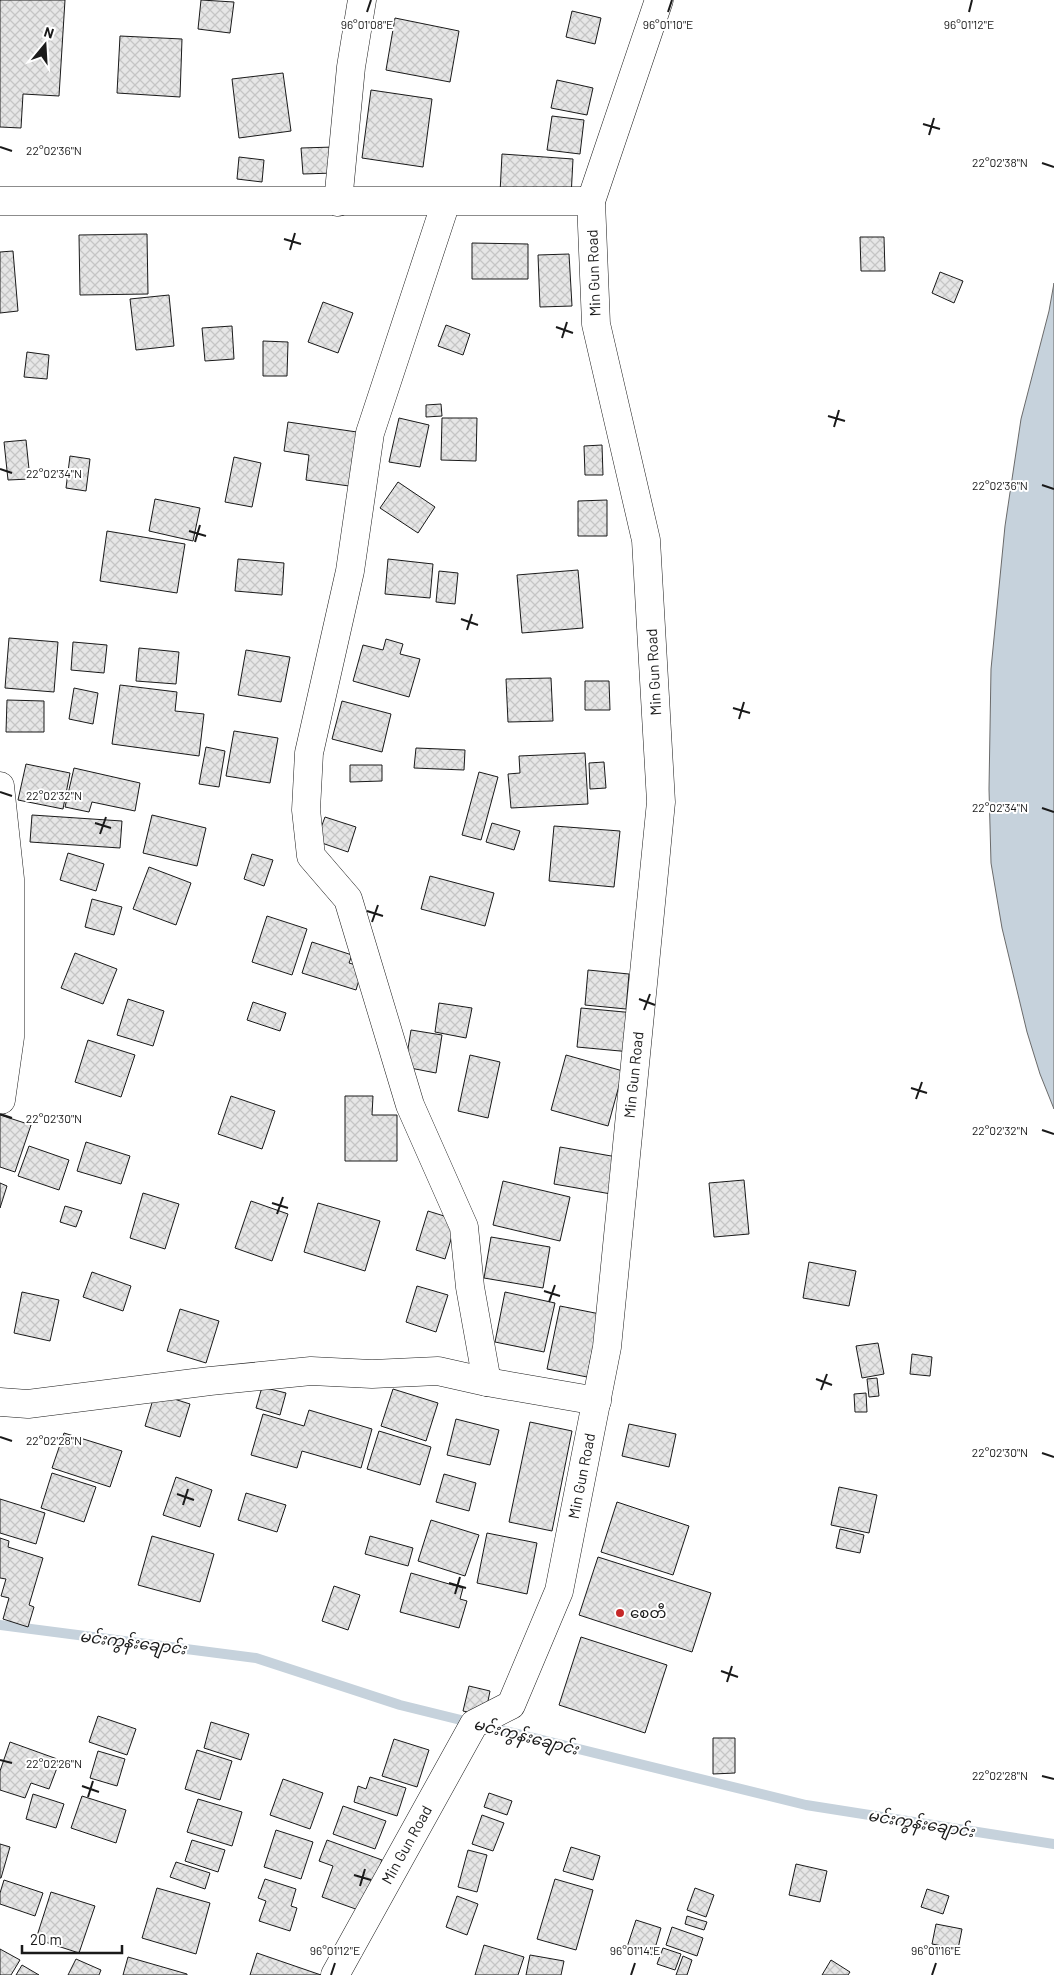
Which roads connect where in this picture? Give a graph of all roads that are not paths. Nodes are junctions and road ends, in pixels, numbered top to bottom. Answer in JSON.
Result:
{"nodes":[{"id":1,"x":362,"y":0,"type":"edge"},
{"id":2,"x":659,"y":0,"type":"edge"},
{"id":3,"x":0,"y":201,"type":"edge"},
{"id":4,"x":338,"y":202,"type":"junction"},
{"id":5,"x":446,"y":202,"type":"junction"},
{"id":6,"x":591,"y":202,"type":"junction"},
{"id":7,"x":0,"y":786,"type":"edge"},
{"id":8,"x":1,"y":1100,"type":"edge"},
{"id":9,"x":487,"y":1382,"type":"junction"},
{"id":10,"x":597,"y":1400,"type":"junction"},
{"id":11,"x":0,"y":1402,"type":"edge"},
{"id":12,"x":335,"y":1975,"type":"edge"}],
"edges":[{"from":1,"to":4,"type":"street"},
{"from":2,"to":6,"type":"street","name":"Min Gun Road"},
{"from":3,"to":4,"type":"street"},
{"from":4,"to":5,"type":"street"},
{"from":5,"to":6,"type":"street"},
{"from":5,"to":9,"type":"street"},
{"from":6,"to":10,"type":"street","name":"Min Gun Road"},
{"from":7,"to":8,"type":"street"},
{"from":9,"to":10,"type":"street"},
{"from":9,"to":11,"type":"street"},
{"from":10,"to":12,"type":"street","name":"Min Gun Road"}]}
